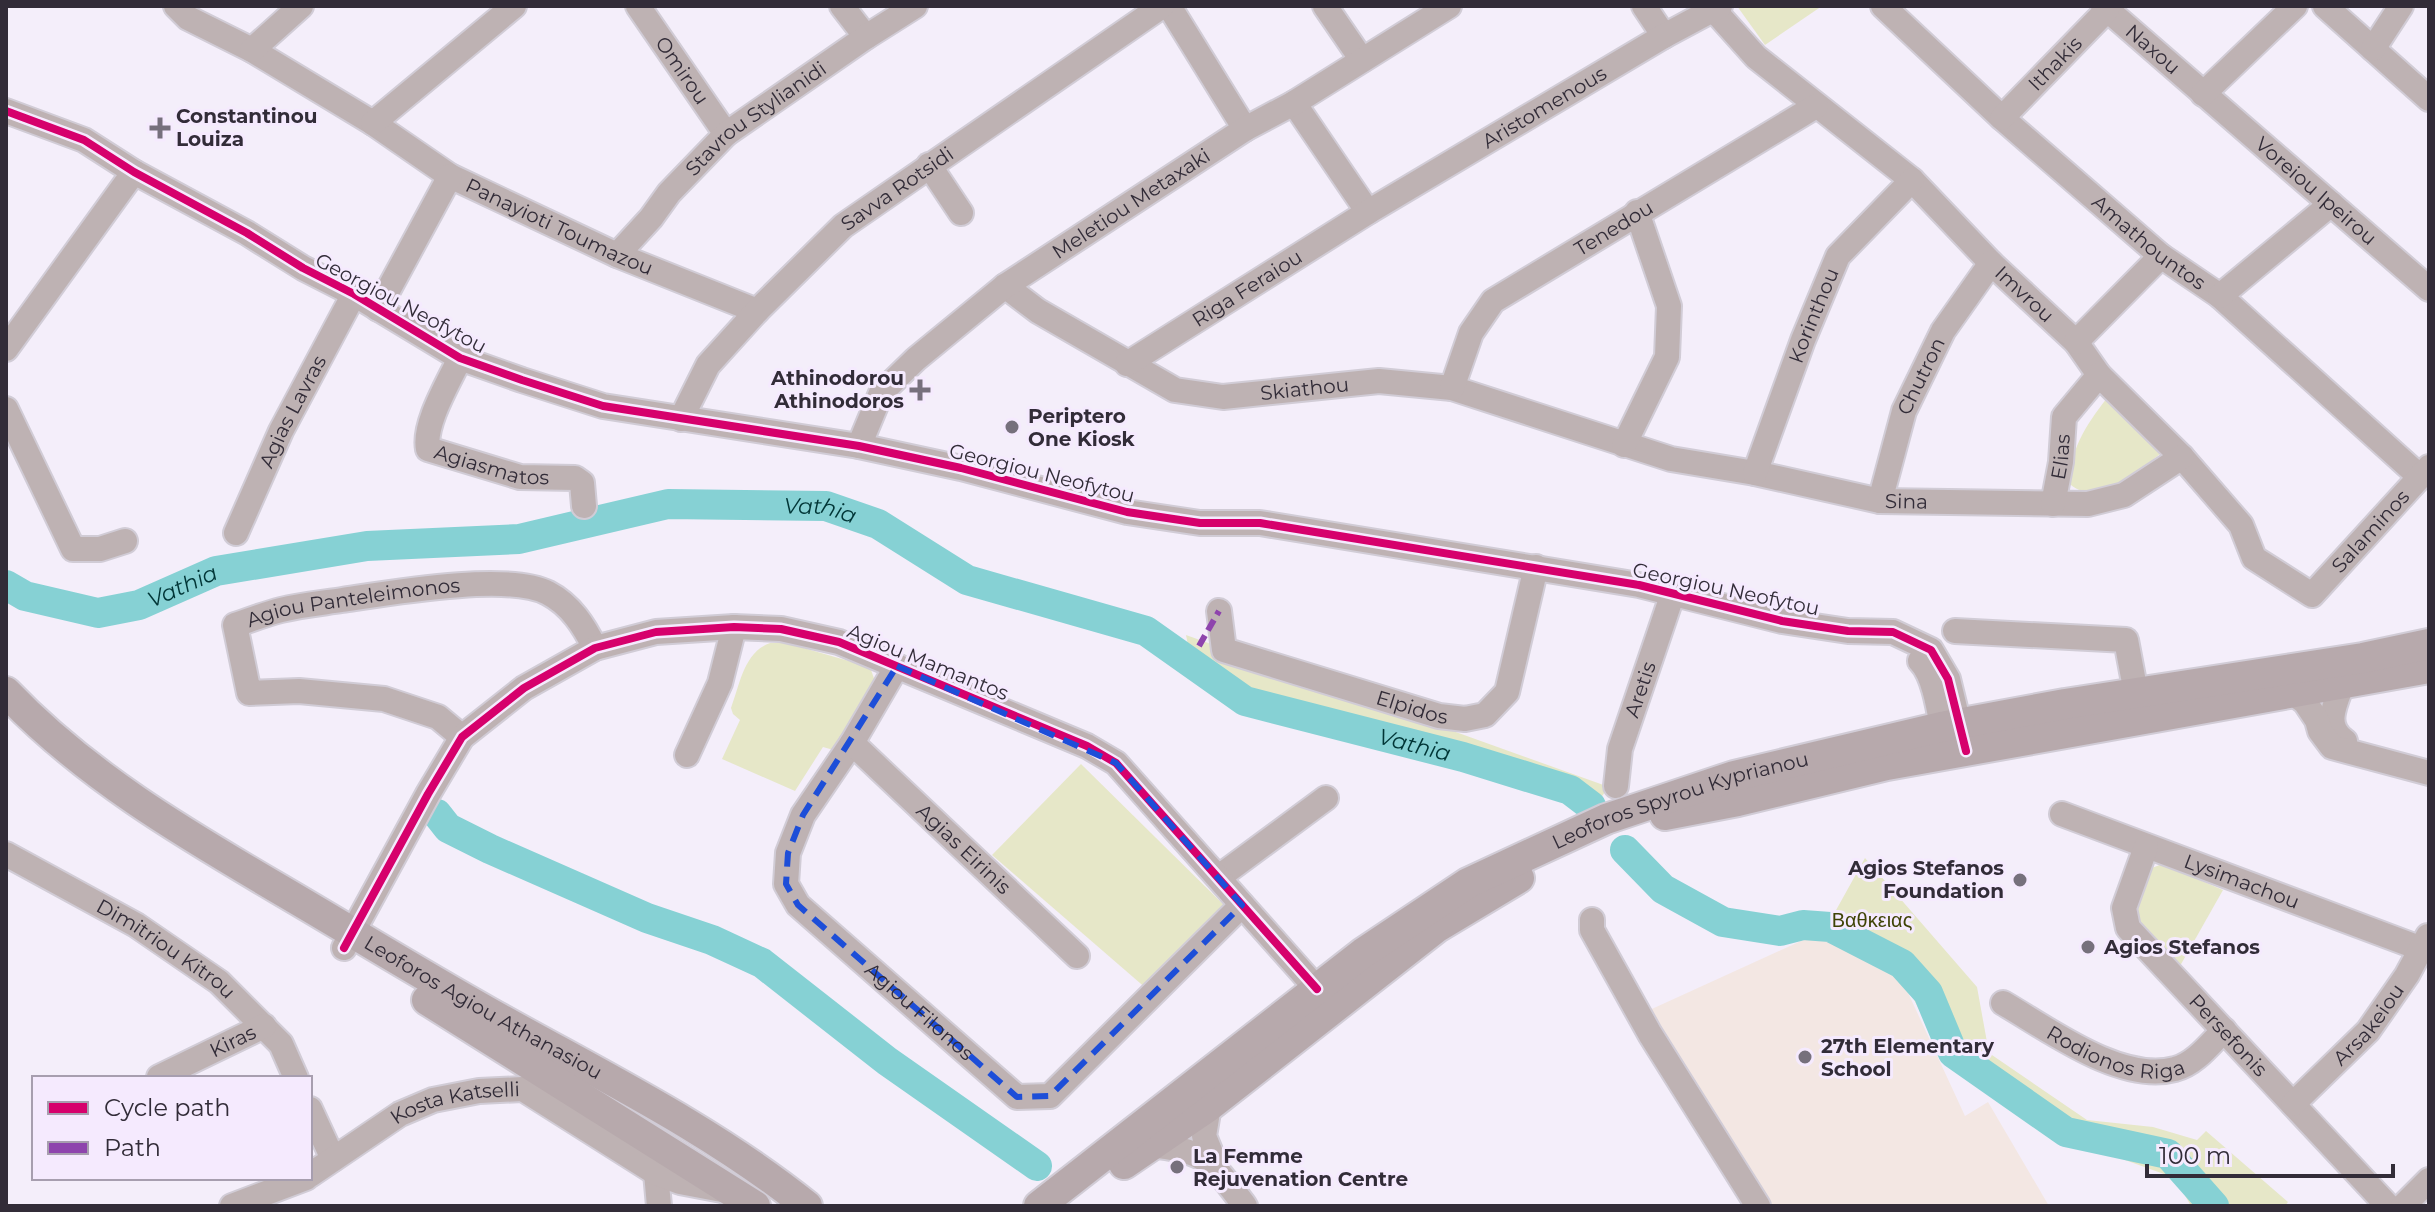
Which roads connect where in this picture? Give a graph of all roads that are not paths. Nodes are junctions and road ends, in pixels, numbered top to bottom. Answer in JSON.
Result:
{"nodes":[{"id":1,"x":176,"y":6,"type":"edge"},
{"id":2,"x":301,"y":6,"type":"edge"},
{"id":3,"x":514,"y":6,"type":"edge"},
{"id":4,"x":638,"y":6,"type":"edge"},
{"id":5,"x":842,"y":6,"type":"edge"},
{"id":6,"x":915,"y":6,"type":"edge"},
{"id":7,"x":1162,"y":6,"type":"edge"},
{"id":8,"x":1169,"y":6,"type":"edge"},
{"id":9,"x":1325,"y":6,"type":"edge"},
{"id":10,"x":1449,"y":6,"type":"edge"},
{"id":11,"x":1644,"y":6,"type":"edge"},
{"id":12,"x":1883,"y":6,"type":"edge"},
{"id":13,"x":2295,"y":6,"type":"edge"},
{"id":14,"x":2325,"y":6,"type":"edge"},
{"id":15,"x":2401,"y":6,"type":"edge"},
{"id":16,"x":1717,"y":8,"type":"edge"},
{"id":17,"x":2105,"y":8,"type":"edge"},
{"id":18,"x":1664,"y":36,"type":"junction"},
{"id":19,"x":866,"y":37,"type":"junction"},
{"id":20,"x":2373,"y":49,"type":"junction"},
{"id":21,"x":252,"y":50,"type":"junction"},
{"id":22,"x":1362,"y":60,"type":"junction"},
{"id":23,"x":2203,"y":94,"type":"junction"},
{"id":24,"x":2429,"y":99,"type":"edge"},
{"id":25,"x":1294,"y":103,"type":"junction"},
{"id":26,"x":1816,"y":106,"type":"junction"},
{"id":27,"x":6,"y":111,"type":"edge"},
{"id":28,"x":2002,"y":118,"type":"junction"},
{"id":29,"x":373,"y":123,"type":"junction"},
{"id":30,"x":1245,"y":129,"type":"junction"},
{"id":31,"x":726,"y":134,"type":"junction"},
{"id":32,"x":929,"y":165,"type":"junction"},
{"id":33,"x":134,"y":172,"type":"junction"},
{"id":34,"x":450,"y":176,"type":"junction"},
{"id":35,"x":1912,"y":180,"type":"junction"},
{"id":36,"x":2331,"y":204,"type":"junction"},
{"id":37,"x":1368,"y":212,"type":"junction"},
{"id":38,"x":1637,"y":212,"type":"junction"},
{"id":39,"x":961,"y":213,"type":"dead end"},
{"id":40,"x":617,"y":255,"type":"junction"},
{"id":41,"x":2161,"y":256,"type":"junction"},
{"id":42,"x":1991,"y":263,"type":"junction"},
{"id":43,"x":1005,"y":286,"type":"junction"},
{"id":44,"x":2429,"y":289,"type":"edge"},
{"id":45,"x":354,"y":294,"type":"junction"},
{"id":46,"x":2220,"y":296,"type":"junction"},
{"id":47,"x":378,"y":309,"type":"junction"},
{"id":48,"x":757,"y":311,"type":"junction"},
{"id":49,"x":2076,"y":342,"type":"junction"},
{"id":50,"x":6,"y":349,"type":"edge"},
{"id":51,"x":460,"y":358,"type":"junction"},
{"id":52,"x":1127,"y":364,"type":"junction"},
{"id":53,"x":2099,"y":375,"type":"junction"},
{"id":54,"x":1452,"y":388,"type":"junction"},
{"id":55,"x":6,"y":409,"type":"edge"},
{"id":56,"x":681,"y":419,"type":"junction"},
{"id":57,"x":1624,"y":445,"type":"junction"},
{"id":58,"x":859,"y":446,"type":"junction"},
{"id":59,"x":2182,"y":457,"type":"junction"},
{"id":60,"x":2424,"y":472,"type":"edge"},
{"id":61,"x":1755,"y":473,"type":"junction"},
{"id":62,"x":1880,"y":501,"type":"junction"},
{"id":63,"x":2053,"y":504,"type":"junction"},
{"id":64,"x":584,"y":506,"type":"dead end"},
{"id":65,"x":236,"y":533,"type":"dead end"},
{"id":66,"x":125,"y":541,"type":"dead end"},
{"id":67,"x":1536,"y":567,"type":"junction"},
{"id":68,"x":1673,"y":593,"type":"junction"},
{"id":69,"x":2312,"y":595,"type":"joint"},
{"id":70,"x":1219,"y":611,"type":"dead end"},
{"id":71,"x":734,"y":627,"type":"junction"},
{"id":72,"x":1848,"y":631,"type":"junction"},
{"id":73,"x":1955,"y":631,"type":"dead end"},
{"id":74,"x":2429,"y":644,"type":"edge"},
{"id":75,"x":595,"y":648,"type":"junction"},
{"id":76,"x":897,"y":666,"type":"junction"},
{"id":77,"x":2429,"y":668,"type":"edge"},
{"id":78,"x":2342,"y":685,"type":"junction"},
{"id":79,"x":6,"y":692,"type":"edge"},
{"id":80,"x":2136,"y":693,"type":"junction"},
{"id":81,"x":2294,"y":694,"type":"junction"},
{"id":82,"x":6,"y":714,"type":"edge"},
{"id":83,"x":462,"y":737,"type":"junction"},
{"id":84,"x":1953,"y":739,"type":"junction"},
{"id":85,"x":852,"y":743,"type":"junction"},
{"id":86,"x":687,"y":755,"type":"dead end"},
{"id":87,"x":2362,"y":755,"type":"junction"},
{"id":88,"x":2429,"y":773,"type":"edge"},
{"id":89,"x":1616,"y":786,"type":"dead end"},
{"id":90,"x":1326,"y":798,"type":"dead end"},
{"id":91,"x":2062,"y":814,"type":"dead end"},
{"id":92,"x":2146,"y":847,"type":"junction"},
{"id":93,"x":6,"y":854,"type":"edge"},
{"id":94,"x":1219,"y":877,"type":"junction"},
{"id":95,"x":1242,"y":905,"type":"junction"},
{"id":96,"x":1592,"y":920,"type":"dead end"},
{"id":97,"x":348,"y":940,"type":"junction"},
{"id":98,"x":2425,"y":942,"type":"edge"},
{"id":99,"x":1077,"y":956,"type":"dead end"},
{"id":100,"x":1317,"y":989,"type":"junction"},
{"id":101,"x":2003,"y":1003,"type":"dead end"},
{"id":102,"x":264,"y":1026,"type":"junction"},
{"id":103,"x":2224,"y":1030,"type":"junction"},
{"id":104,"x":161,"y":1076,"type":"edge"},
{"id":105,"x":295,"y":1076,"type":"edge"},
{"id":106,"x":2293,"y":1104,"type":"junction"},
{"id":107,"x":1209,"y":1106,"type":"junction"},
{"id":108,"x":312,"y":1113,"type":"edge"},
{"id":109,"x":1150,"y":1145,"type":"junction"},
{"id":110,"x":333,"y":1159,"type":"junction"},
{"id":111,"x":312,"y":1173,"type":"edge"},
{"id":112,"x":656,"y":1173,"type":"junction"},
{"id":113,"x":1220,"y":1173,"type":"junction"},
{"id":114,"x":298,"y":1180,"type":"edge"},
{"id":115,"x":2429,"y":1180,"type":"edge"},
{"id":116,"x":1067,"y":1196,"type":"edge"},
{"id":117,"x":745,"y":1199,"type":"edge"},
{"id":118,"x":232,"y":1206,"type":"edge"},
{"id":119,"x":659,"y":1206,"type":"edge"},
{"id":120,"x":807,"y":1206,"type":"edge"},
{"id":121,"x":1245,"y":1206,"type":"edge"},
{"id":122,"x":1758,"y":1206,"type":"edge"},
{"id":123,"x":2388,"y":1206,"type":"edge"},
{"id":124,"x":2403,"y":1206,"type":"edge"}],
"edges":[{"from":1,"to":21,"type":"street","name":"Panayioti Toumazou"},
{"from":2,"to":21,"type":"street"},
{"from":3,"to":29,"type":"street"},
{"from":4,"to":31,"type":"street","name":"Omirou"},
{"from":5,"to":19,"type":"street"},
{"from":6,"to":19,"type":"street","name":"Stavrou Stylianidi"},
{"from":7,"to":32,"type":"street","name":"Savva Rotsidi"},
{"from":8,"to":30,"type":"street"},
{"from":9,"to":22,"type":"street"},
{"from":10,"to":22,"type":"street","name":"Meletiou Metaxaki"},
{"from":11,"to":18,"type":"street"},
{"from":12,"to":28,"type":"street","name":"Amathountos"},
{"from":13,"to":23,"type":"street"},
{"from":14,"to":20,"type":"street"},
{"from":15,"to":20,"type":"street"},
{"from":16,"to":18,"type":"street","name":"Aristomenous"},
{"from":16,"to":26,"type":"street","name":"Imvrou"},
{"from":17,"to":23,"type":"street","name":"Naxou"},
{"from":17,"to":28,"type":"street","name":"Ithakis"},
{"from":18,"to":37,"type":"street","name":"Aristomenous"},
{"from":19,"to":31,"type":"street","name":"Stavrou Stylianidi"},
{"from":20,"to":24,"type":"street"},
{"from":21,"to":29,"type":"street","name":"Panayioti Toumazou"},
{"from":22,"to":25,"type":"street","name":"Meletiou Metaxaki"},
{"from":23,"to":36,"type":"street","name":"Voreiou Ipeirou"},
{"from":25,"to":30,"type":"street","name":"Meletiou Metaxaki"},
{"from":25,"to":37,"type":"street"},
{"from":26,"to":35,"type":"street","name":"Imvrou"},
{"from":26,"to":38,"type":"street","name":"Tenedou"},
{"from":27,"to":33,"type":"street","name":"Georgiou Neofytou"},
{"from":28,"to":41,"type":"street","name":"Amathountos"},
{"from":29,"to":34,"type":"street","name":"Panayioti Toumazou"},
{"from":30,"to":43,"type":"street","name":"Meletiou Metaxaki"},
{"from":31,"to":40,"type":"street","name":"Stavrou Stylianidi"},
{"from":32,"to":39,"type":"street"},
{"from":32,"to":48,"type":"street","name":"Savva Rotsidi"},
{"from":33,"to":45,"type":"street","name":"Georgiou Neofytou"},
{"from":33,"to":50,"type":"street"},
{"from":34,"to":40,"type":"street","name":"Panayioti Toumazou"},
{"from":34,"to":47,"type":"street"},
{"from":35,"to":42,"type":"street","name":"Imvrou"},
{"from":35,"to":61,"type":"street","name":"Korinthou"},
{"from":36,"to":44,"type":"street","name":"Voreiou Ipeirou"},
{"from":36,"to":46,"type":"street"},
{"from":37,"to":52,"type":"street","name":"Riga Feraiou"},
{"from":38,"to":54,"type":"street","name":"Tenedou"},
{"from":38,"to":57,"type":"street"},
{"from":40,"to":48,"type":"street","name":"Panayioti Toumazou"},
{"from":41,"to":46,"type":"street","name":"Amathountos"},
{"from":41,"to":49,"type":"street"},
{"from":42,"to":49,"type":"street","name":"Imvrou"},
{"from":42,"to":62,"type":"street","name":"Chutron"},
{"from":43,"to":52,"type":"street","name":"Skiathou"},
{"from":43,"to":58,"type":"street","name":"Meletiou Metaxaki"},
{"from":45,"to":47,"type":"street","name":"Georgiou Neofytou"},
{"from":45,"to":65,"type":"street","name":"Agias Lavras"},
{"from":46,"to":60,"type":"street","name":"Amathountos"},
{"from":47,"to":51,"type":"street","name":"Georgiou Neofytou"},
{"from":48,"to":56,"type":"street","name":"Savva Rotsidi"},
{"from":49,"to":53,"type":"street","name":"Imvrou"},
{"from":51,"to":56,"type":"street","name":"Georgiou Neofytou"},
{"from":51,"to":64,"type":"street","name":"Agiasmatos"},
{"from":52,"to":54,"type":"street","name":"Skiathou"},
{"from":53,"to":59,"type":"street","name":"Imvrou"},
{"from":53,"to":63,"type":"street","name":"Elias"},
{"from":54,"to":57,"type":"street","name":"Skiathou"},
{"from":55,"to":66,"type":"street"},
{"from":56,"to":58,"type":"street","name":"Georgiou Neofytou"},
{"from":57,"to":61,"type":"street","name":"Sina"},
{"from":58,"to":67,"type":"street","name":"Georgiou Neofytou"},
{"from":59,"to":63,"type":"street","name":"Sina"},
{"from":59,"to":69,"type":"street","name":"Imvrou"},
{"from":60,"to":69,"type":"street","name":"Salaminos"},
{"from":61,"to":62,"type":"street","name":"Sina"},
{"from":62,"to":63,"type":"street","name":"Sina"},
{"from":67,"to":68,"type":"street","name":"Georgiou Neofytou"},
{"from":67,"to":70,"type":"street","name":"Elpidos"},
{"from":68,"to":72,"type":"street","name":"Georgiou Neofytou"},
{"from":68,"to":89,"type":"street","name":"Aretis"},
{"from":71,"to":75,"type":"street","name":"Agiou Mamantos"},
{"from":71,"to":76,"type":"street","name":"Agiou Mamantos"},
{"from":71,"to":86,"type":"street"},
{"from":72,"to":84,"type":"street","name":"Georgiou Neofytou"},
{"from":72,"to":84,"type":"street","name":"Georgiou Neofytou"},
{"from":73,"to":80,"type":"street"},
{"from":74,"to":80,"type":"main road","name":"Leoforos Spyrou Kyprianou"},
{"from":75,"to":83,"type":"street","name":"Agiou Mamantos"},
{"from":75,"to":83,"type":"street","name":"Agiou Panteleimonos"},
{"from":76,"to":85,"type":"street","name":"Agiou Filonos"},
{"from":76,"to":94,"type":"street","name":"Agiou Mamantos"},
{"from":77,"to":78,"type":"main road","name":"Leoforos Spyrou Kyprianou"},
{"from":78,"to":81,"type":"main road","name":"Leoforos Spyrou Kyprianou"},
{"from":78,"to":87,"type":"street"},
{"from":79,"to":97,"type":"main road","name":"Leoforos Agiou Athanasiou"},
{"from":80,"to":84,"type":"main road","name":"Leoforos Spyrou Kyprianou"},
{"from":81,"to":84,"type":"main road","name":"Leoforos Spyrou Kyprianou"},
{"from":81,"to":87,"type":"street"},
{"from":82,"to":97,"type":"main road","name":"Leoforos Agiou Athanasiou"},
{"from":83,"to":97,"type":"street","name":"Agiou Mamantos"},
{"from":84,"to":100,"type":"main road","name":"Leoforos Spyrou Kyprianou"},
{"from":84,"to":107,"type":"main road","name":"Leoforos Spyrou Kyprianou"},
{"from":85,"to":95,"type":"street","name":"Agiou Filonos"},
{"from":85,"to":99,"type":"street","name":"Agias Eirinis"},
{"from":87,"to":88,"type":"street"},
{"from":90,"to":94,"type":"street"},
{"from":91,"to":92,"type":"street","name":"Lysimachou"},
{"from":92,"to":98,"type":"street","name":"Lysimachou"},
{"from":92,"to":103,"type":"street","name":"Persefonis"},
{"from":93,"to":102,"type":"street","name":"Dimitriou Kitrou"},
{"from":94,"to":95,"type":"street","name":"Agiou Mamantos"},
{"from":95,"to":100,"type":"street","name":"Agiou Mamantos"},
{"from":96,"to":122,"type":"street"},
{"from":97,"to":117,"type":"main road","name":"Leoforos Agiou Athanasiou"},
{"from":97,"to":120,"type":"main road","name":"Leoforos Agiou Athanasiou"},
{"from":98,"to":106,"type":"street","name":"Arsakeiou"},
{"from":100,"to":116,"type":"main road","name":"Leoforos Spyrou Kyprianou"},
{"from":101,"to":103,"type":"street","name":"Rodionos Riga"},
{"from":102,"to":104,"type":"street","name":"Kiras"},
{"from":102,"to":105,"type":"street","name":"Dimitriou Kitrou"},
{"from":103,"to":106,"type":"street","name":"Persefonis"},
{"from":106,"to":123,"type":"street","name":"Persefonis"},
{"from":107,"to":109,"type":"main road","name":"Leoforos Spyrou Kyprianou"},
{"from":107,"to":113,"type":"street"},
{"from":108,"to":110,"type":"street"},
{"from":109,"to":113,"type":"street"},
{"from":109,"to":116,"type":"main road","name":"Leoforos Spyrou Kyprianou"},
{"from":110,"to":111,"type":"street","name":"Kosta Katselli"},
{"from":110,"to":112,"type":"street","name":"Kosta Katselli"},
{"from":112,"to":117,"type":"street","name":"Kosta Katselli"},
{"from":112,"to":119,"type":"street"},
{"from":113,"to":121,"type":"street"},
{"from":114,"to":118,"type":"street","name":"Kosta Katselli"},
{"from":115,"to":124,"type":"street"}]}
